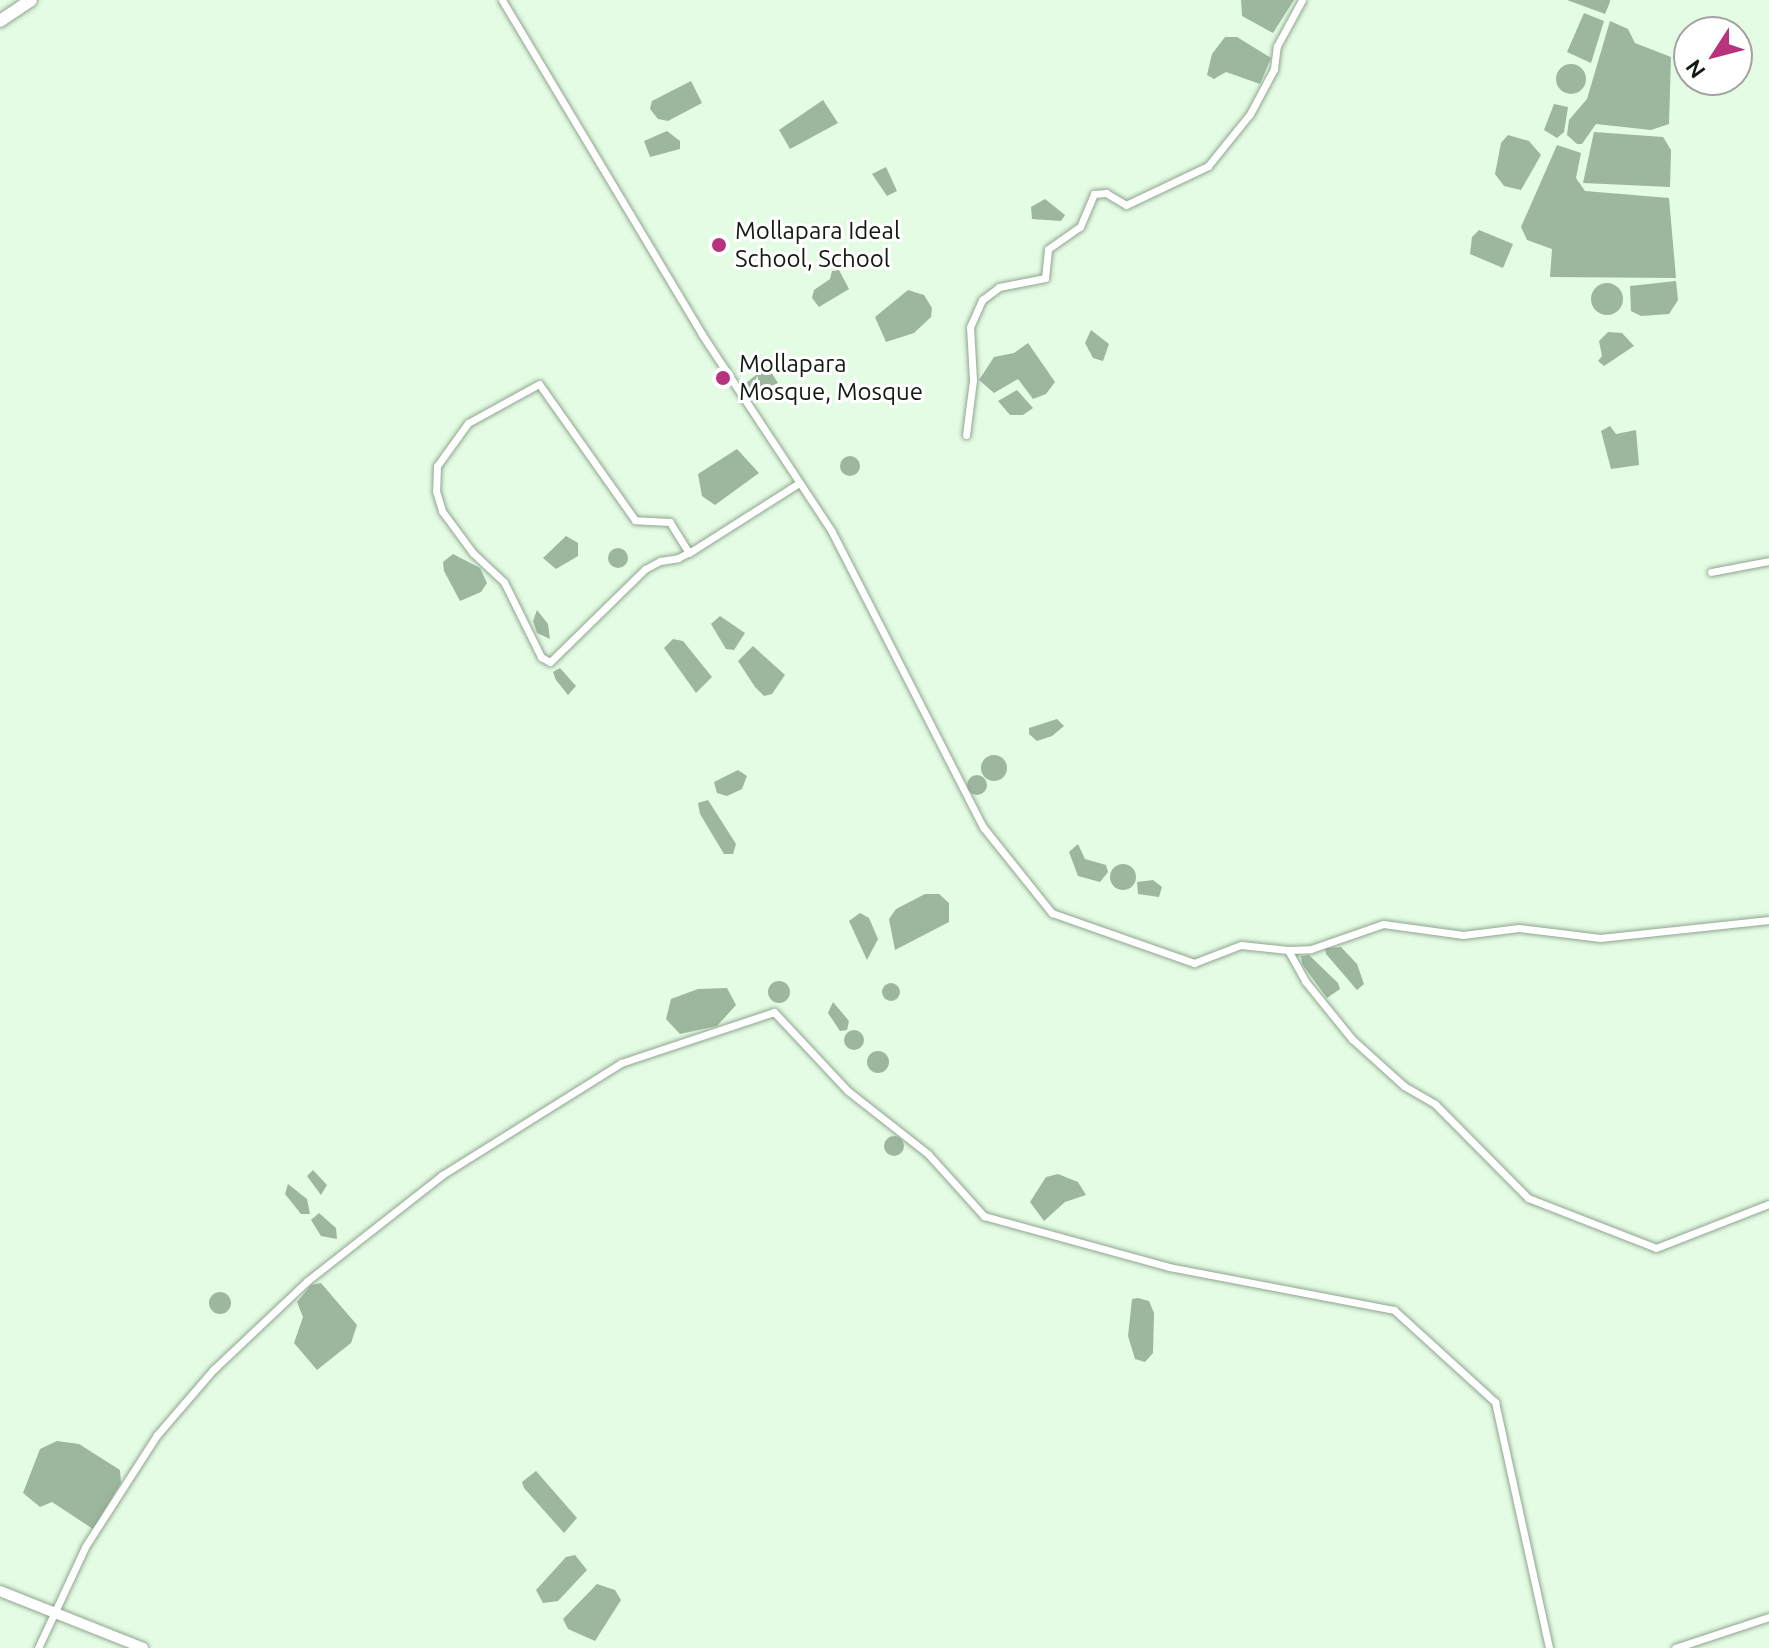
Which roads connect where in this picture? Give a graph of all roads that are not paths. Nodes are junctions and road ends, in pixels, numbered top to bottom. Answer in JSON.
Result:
{"nodes":[{"id":1,"x":31,"y":0,"type":"edge"},
{"id":2,"x":502,"y":0,"type":"edge"},
{"id":3,"x":1302,"y":0,"type":"edge"},
{"id":4,"x":0,"y":21,"type":"edge"},
{"id":5,"x":966,"y":435,"type":"dead end"},
{"id":6,"x":799,"y":483,"type":"junction"},
{"id":7,"x":689,"y":553,"type":"junction"},
{"id":8,"x":1769,"y":561,"type":"edge"},
{"id":9,"x":1711,"y":572,"type":"dead end"},
{"id":10,"x":1769,"y":920,"type":"edge"},
{"id":11,"x":1288,"y":950,"type":"junction"},
{"id":12,"x":1769,"y":1204,"type":"edge"},
{"id":13,"x":0,"y":1591,"type":"edge"},
{"id":14,"x":51,"y":1612,"type":"junction"},
{"id":15,"x":1769,"y":1617,"type":"edge"},
{"id":16,"x":38,"y":1648,"type":"edge"},
{"id":17,"x":143,"y":1648,"type":"edge"},
{"id":18,"x":1549,"y":1648,"type":"edge"},
{"id":19,"x":1675,"y":1648,"type":"edge"}],
"edges":[{"from":1,"to":4,"type":"highway"},
{"from":2,"to":6,"type":"street"},
{"from":3,"to":5,"type":"street"},
{"from":6,"to":7,"type":"street"},
{"from":6,"to":11,"type":"street"},
{"from":7,"to":7,"type":"street"},
{"from":8,"to":9,"type":"street"},
{"from":10,"to":11,"type":"street"},
{"from":11,"to":12,"type":"street"},
{"from":13,"to":14,"type":"main road"},
{"from":14,"to":16,"type":"street"},
{"from":14,"to":17,"type":"main road"},
{"from":14,"to":18,"type":"street"},
{"from":15,"to":19,"type":"street"}]}
